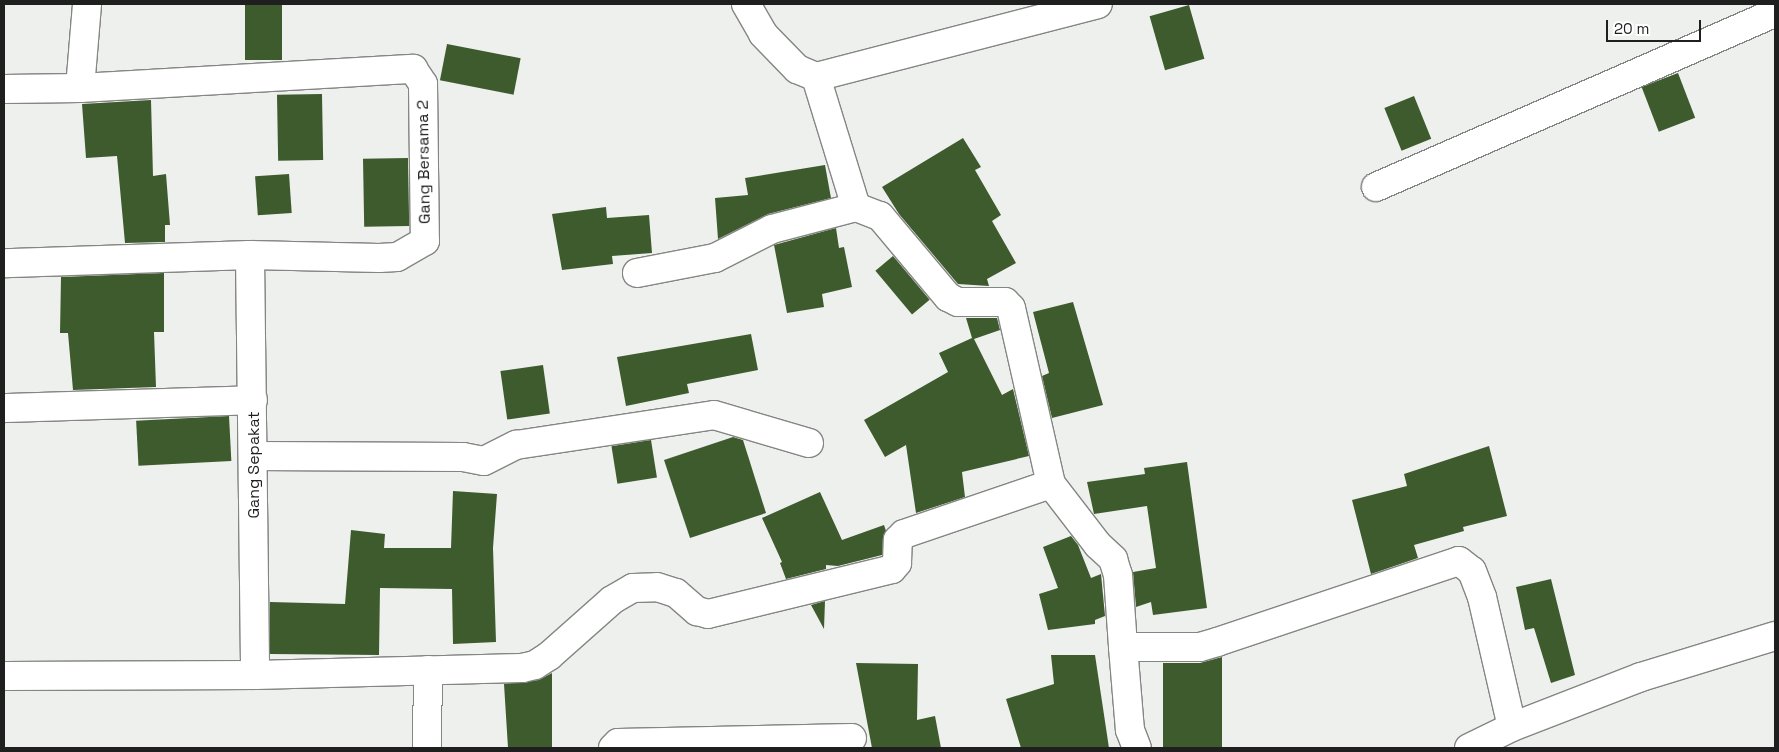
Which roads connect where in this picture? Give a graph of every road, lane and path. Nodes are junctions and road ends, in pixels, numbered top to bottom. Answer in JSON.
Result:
{"nodes":[{"id":1,"x":87,"y":4,"type":"edge"},
{"id":2,"x":746,"y":4,"type":"edge"},
{"id":3,"x":1098,"y":4,"type":"edge"},
{"id":4,"x":1775,"y":13,"type":"edge"},
{"id":5,"x":816,"y":78,"type":"junction"},
{"id":6,"x":80,"y":88,"type":"junction"},
{"id":7,"x":4,"y":89,"type":"edge"},
{"id":8,"x":1376,"y":187,"type":"dead end"},
{"id":9,"x":856,"y":207,"type":"junction"},
{"id":10,"x":250,"y":256,"type":"junction"},
{"id":11,"x":4,"y":263,"type":"edge"},
{"id":12,"x":637,"y":272,"type":"dead end"},
{"id":13,"x":253,"y":400,"type":"junction"},
{"id":14,"x":4,"y":408,"type":"edge"},
{"id":15,"x":809,"y":443,"type":"dead end"},
{"id":16,"x":254,"y":456,"type":"junction"},
{"id":17,"x":1051,"y":484,"type":"junction"},
{"id":18,"x":1775,"y":636,"type":"edge"},
{"id":19,"x":1123,"y":647,"type":"junction"},
{"id":20,"x":428,"y":670,"type":"junction"},
{"id":21,"x":255,"y":675,"type":"junction"},
{"id":22,"x":4,"y":676,"type":"edge"},
{"id":23,"x":1512,"y":727,"type":"junction"},
{"id":24,"x":852,"y":738,"type":"dead end"},
{"id":25,"x":427,"y":748,"type":"edge"},
{"id":26,"x":613,"y":748,"type":"edge"},
{"id":27,"x":1137,"y":748,"type":"edge"},
{"id":28,"x":1469,"y":748,"type":"edge"}],
"edges":[{"from":1,"to":6,"type":"street"},
{"from":2,"to":5,"type":"street"},
{"from":3,"to":5,"type":"street"},
{"from":4,"to":8,"type":"street"},
{"from":5,"to":9,"type":"street"},
{"from":6,"to":7,"type":"street","name":"Gang Bersama 2"},
{"from":6,"to":10,"type":"street","name":"Gang Bersama 2"},
{"from":9,"to":12,"type":"street"},
{"from":9,"to":17,"type":"street"},
{"from":10,"to":11,"type":"street","name":"Gang Bersama 2"},
{"from":10,"to":13,"type":"street","name":"Gang Sepakat"},
{"from":13,"to":14,"type":"street"},
{"from":13,"to":16,"type":"street","name":"Gang Sepakat"},
{"from":15,"to":16,"type":"street"},
{"from":16,"to":21,"type":"street","name":"Gang Sepakat"},
{"from":17,"to":19,"type":"street"},
{"from":17,"to":20,"type":"street"},
{"from":18,"to":23,"type":"street"},
{"from":19,"to":23,"type":"street"},
{"from":19,"to":27,"type":"street"},
{"from":20,"to":21,"type":"street"},
{"from":20,"to":25,"type":"street"},
{"from":21,"to":22,"type":"street"},
{"from":23,"to":28,"type":"street"},
{"from":24,"to":26,"type":"street"}]}
